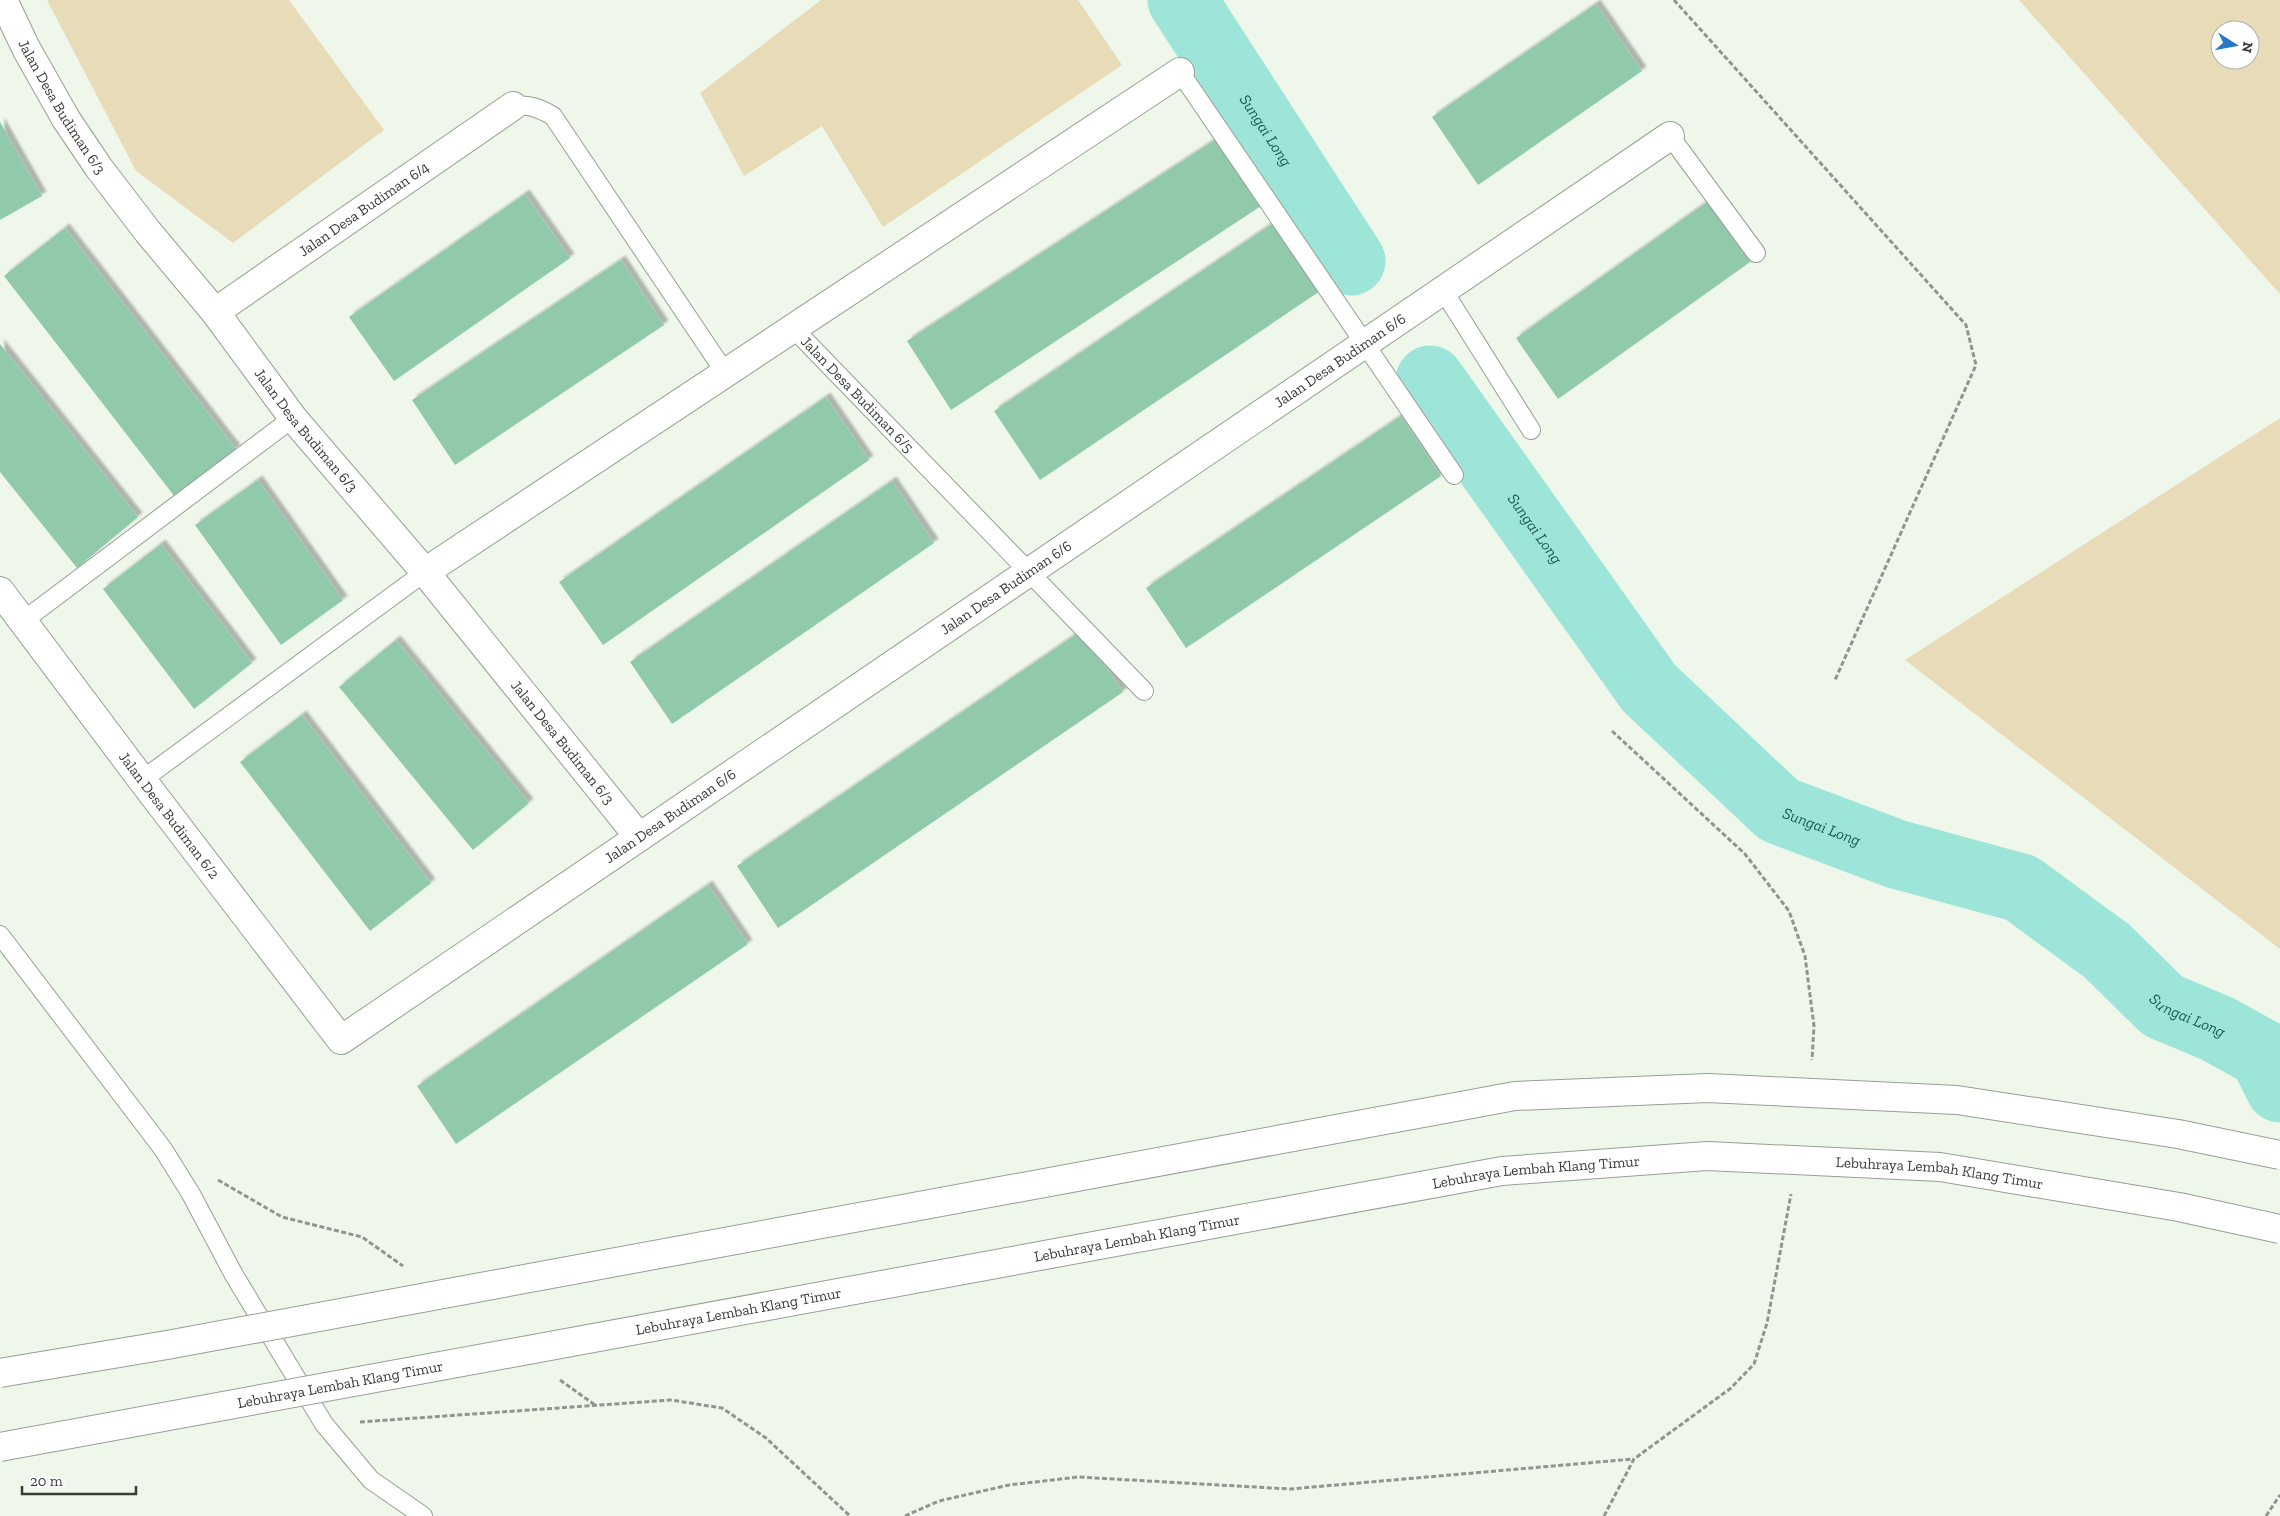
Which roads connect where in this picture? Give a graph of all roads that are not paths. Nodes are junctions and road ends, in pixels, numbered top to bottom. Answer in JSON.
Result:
{"nodes":[{"id":1,"x":3,"y":0,"type":"edge"},
{"id":2,"x":1180,"y":72,"type":"joint"},
{"id":3,"x":513,"y":106,"type":"joint"},
{"id":4,"x":1670,"y":136,"type":"joint"},
{"id":5,"x":1756,"y":253,"type":"dead end"},
{"id":6,"x":1443,"y":290,"type":"junction"},
{"id":7,"x":215,"y":312,"type":"junction"},
{"id":8,"x":794,"y":329,"type":"junction"},
{"id":9,"x":1364,"y":344,"type":"junction"},
{"id":10,"x":726,"y":374,"type":"junction"},
{"id":11,"x":293,"y":418,"type":"junction"},
{"id":12,"x":1531,"y":430,"type":"dead end"},
{"id":13,"x":1454,"y":475,"type":"dead end"},
{"id":14,"x":425,"y":572,"type":"junction"},
{"id":15,"x":1028,"y":573,"type":"junction"},
{"id":16,"x":0,"y":591,"type":"edge"},
{"id":17,"x":23,"y":622,"type":"junction"},
{"id":18,"x":1144,"y":691,"type":"dead end"},
{"id":19,"x":142,"y":780,"type":"junction"},
{"id":20,"x":639,"y":837,"type":"junction"},
{"id":21,"x":0,"y":935,"type":"edge"},
{"id":22,"x":341,"y":1040,"type":"joint"},
{"id":23,"x":2280,"y":1155,"type":"edge"},
{"id":24,"x":2280,"y":1230,"type":"edge"},
{"id":25,"x":0,"y":1373,"type":"edge"},
{"id":26,"x":0,"y":1447,"type":"edge"},
{"id":27,"x":422,"y":1516,"type":"edge"}],
"edges":[{"from":1,"to":7,"type":"main road","name":"Jalan Desa Budiman 6/3"},
{"from":2,"to":8,"type":"main road"},
{"from":2,"to":9,"type":"lane"},
{"from":3,"to":7,"type":"main road","name":"Jalan Desa Budiman 6/4"},
{"from":3,"to":10,"type":"lane"},
{"from":4,"to":5,"type":"lane"},
{"from":4,"to":6,"type":"main road","name":"Jalan Desa Budiman 6/6"},
{"from":6,"to":9,"type":"main road","name":"Jalan Desa Budiman 6/6"},
{"from":6,"to":12,"type":"lane"},
{"from":7,"to":11,"type":"main road","name":"Jalan Desa Budiman 6/3"},
{"from":8,"to":10,"type":"main road","name":"Jalan Desa Budiman 6/5"},
{"from":8,"to":15,"type":"lane","name":"Jalan Desa Budiman 6/5"},
{"from":9,"to":13,"type":"lane"},
{"from":9,"to":15,"type":"main road","name":"Jalan Desa Budiman 6/6"},
{"from":10,"to":14,"type":"main road","name":"Jalan Desa Budiman 6/5"},
{"from":11,"to":14,"type":"main road","name":"Jalan Desa Budiman 6/3"},
{"from":11,"to":17,"type":"lane"},
{"from":14,"to":19,"type":"lane"},
{"from":14,"to":20,"type":"main road","name":"Jalan Desa Budiman 6/3"},
{"from":15,"to":18,"type":"lane","name":"Jalan Desa Budiman 6/5"},
{"from":15,"to":20,"type":"main road","name":"Jalan Desa Budiman 6/6"},
{"from":16,"to":17,"type":"main road","name":"Jalan Desa Budiman 6/2"},
{"from":17,"to":19,"type":"main road","name":"Jalan Desa Budiman 6/2"},
{"from":19,"to":22,"type":"main road","name":"Jalan Desa Budiman 6/2"},
{"from":20,"to":22,"type":"main road","name":"Jalan Desa Budiman 6/6"},
{"from":21,"to":27,"type":"lane"},
{"from":23,"to":25,"type":"main road","bridge":true},
{"from":24,"to":26,"type":"main road","name":"Lebuhraya Lembah Klang Timur","bridge":true}]}
